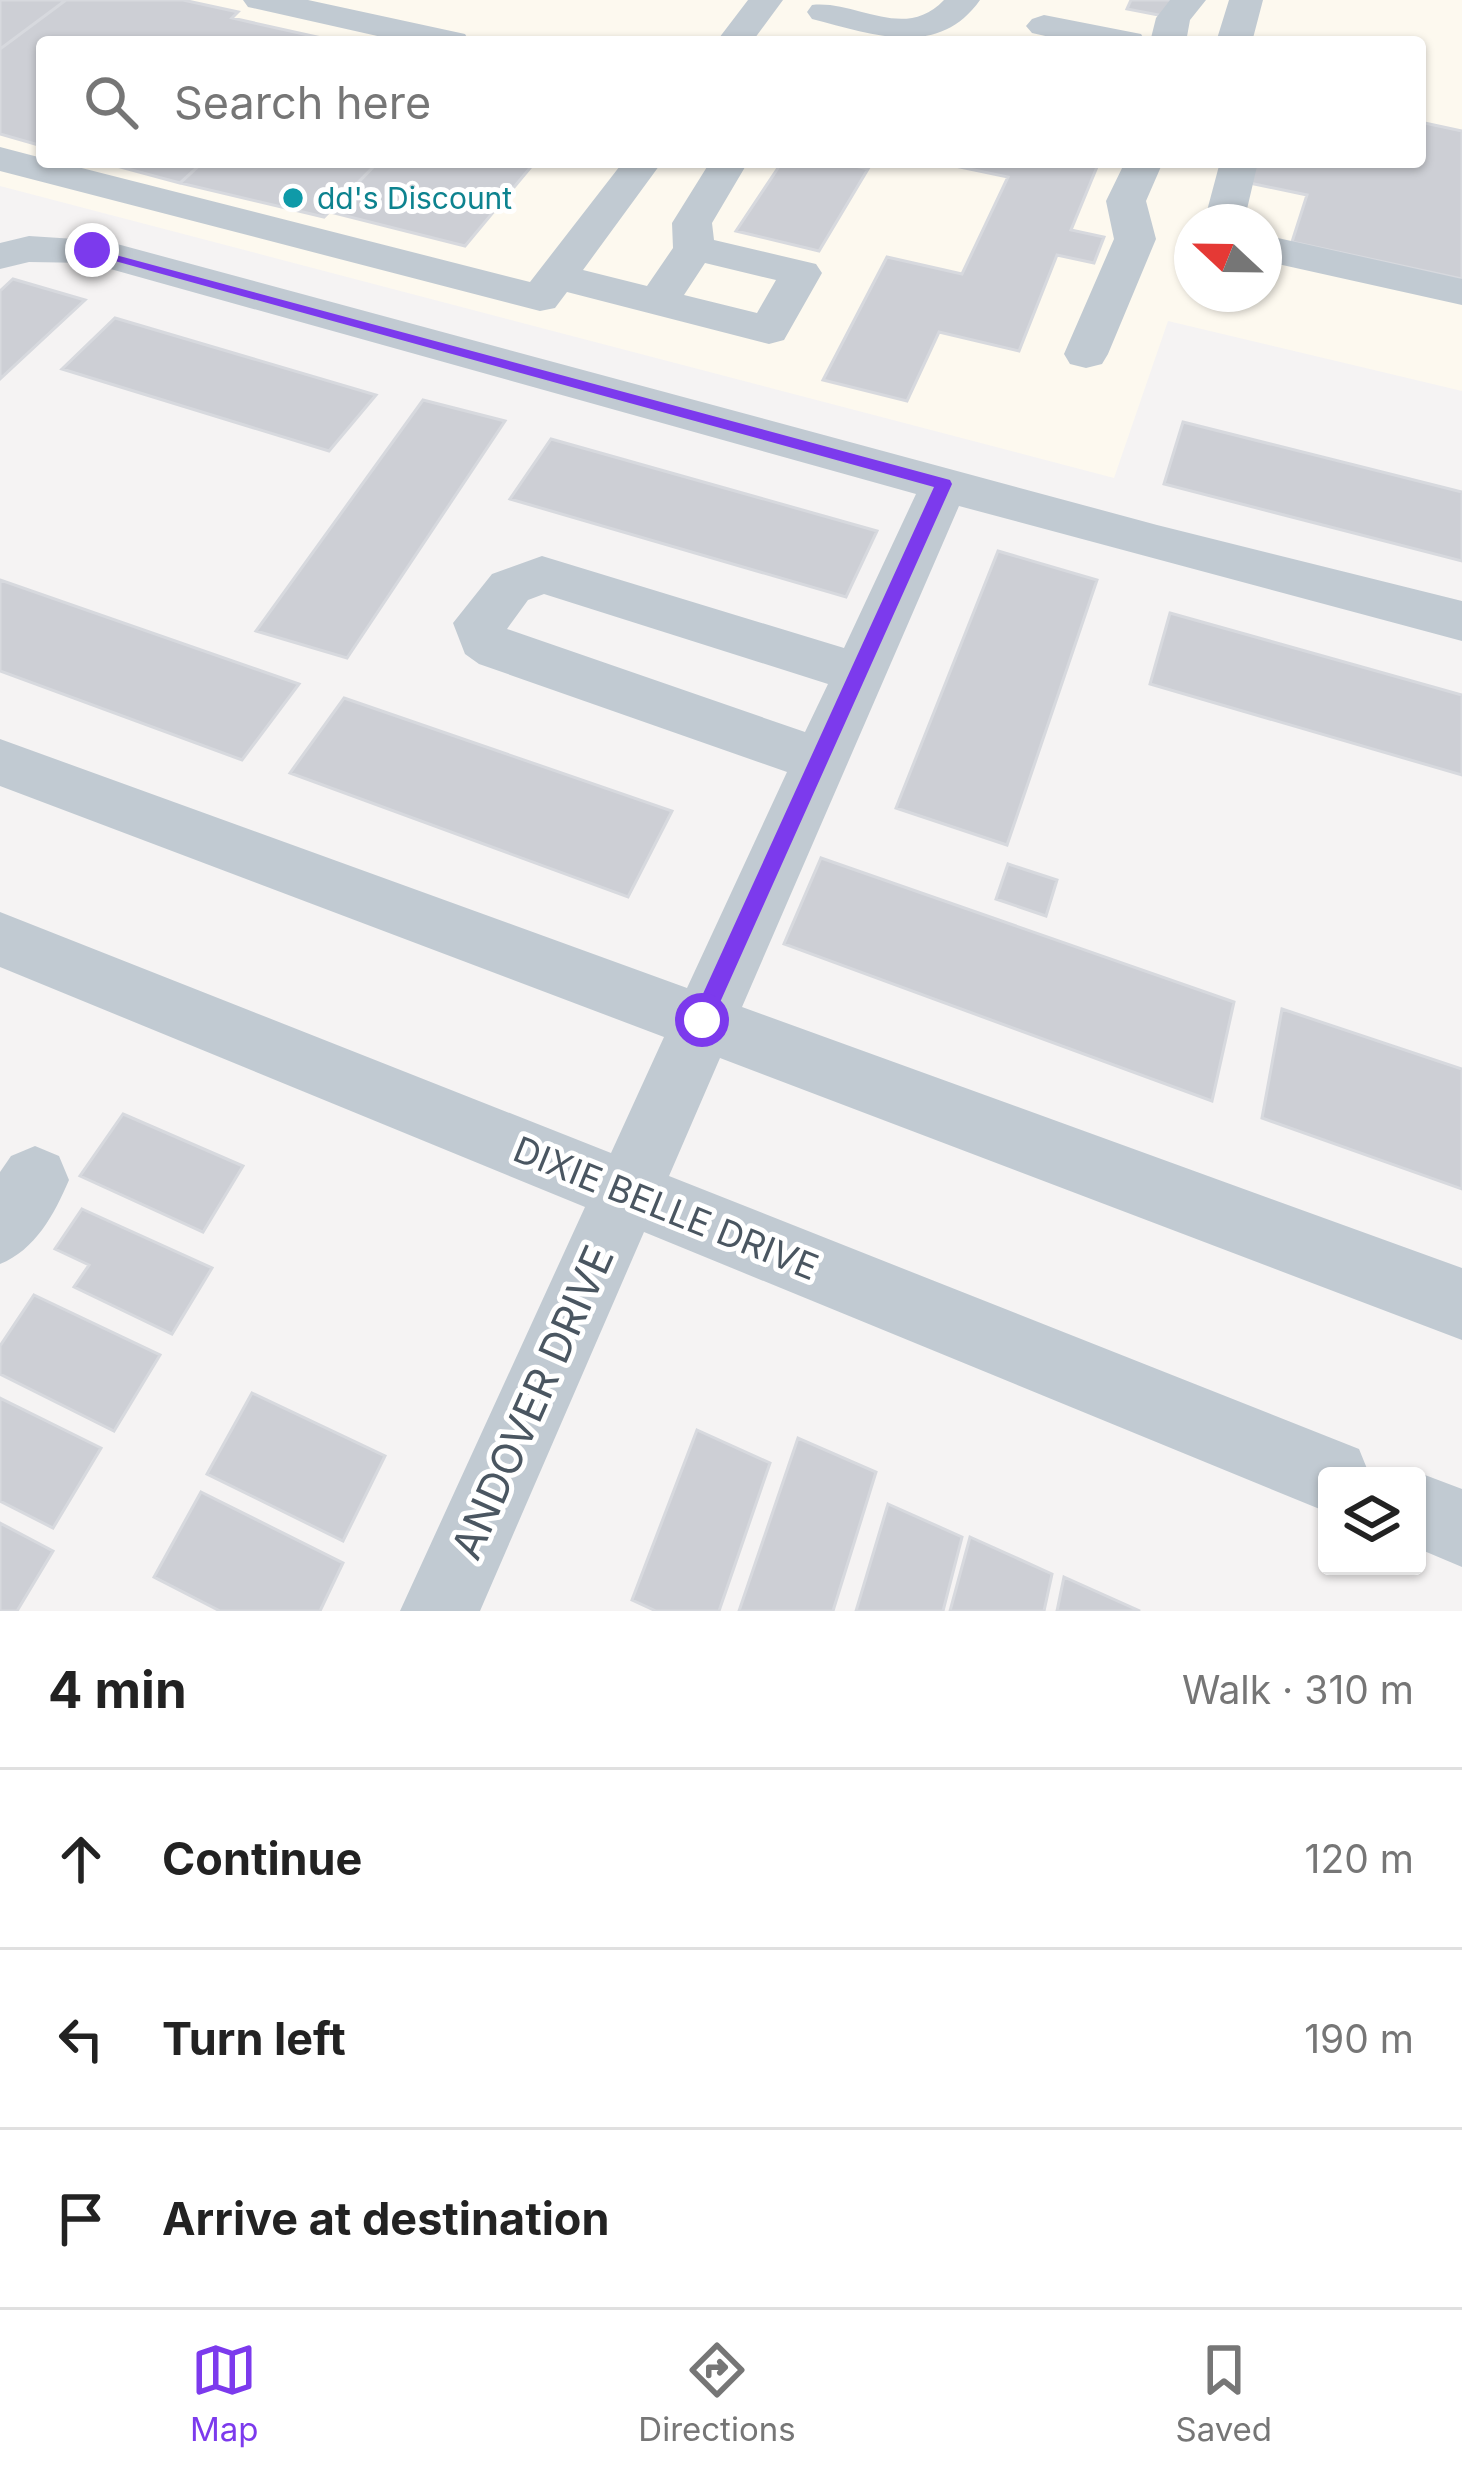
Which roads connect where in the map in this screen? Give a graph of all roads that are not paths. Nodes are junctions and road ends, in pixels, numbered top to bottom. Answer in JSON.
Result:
{"nodes":[{"id":1,"x":766,"y":0,"type":"edge"},
{"id":2,"x":963,"y":0,"type":"edge"},
{"id":3,"x":1189,"y":0,"type":"edge"},
{"id":4,"x":1246,"y":0,"type":"edge"},
{"id":5,"x":267,"y":1,"type":"edge"},
{"id":6,"x":827,"y":6,"type":"edge"},
{"id":7,"x":1045,"y":22,"type":"edge"},
{"id":8,"x":425,"y":36,"type":"edge"},
{"id":9,"x":739,"y":36,"type":"edge"},
{"id":10,"x":807,"y":36,"type":"edge"},
{"id":11,"x":1104,"y":36,"type":"edge"},
{"id":12,"x":1169,"y":36,"type":"edge"},
{"id":13,"x":1236,"y":36,"type":"edge"},
{"id":14,"x":0,"y":159,"type":"edge"},
{"id":15,"x":639,"y":168,"type":"edge"},
{"id":16,"x":725,"y":168,"type":"edge"},
{"id":17,"x":1141,"y":168,"type":"edge"},
{"id":18,"x":1238,"y":168,"type":"edge"},
{"id":19,"x":1229,"y":204,"type":"edge"},
{"id":20,"x":694,"y":248,"type":"junction"},
{"id":21,"x":1282,"y":252,"type":"edge"},
{"id":22,"x":0,"y":256,"type":"edge"},
{"id":23,"x":557,"y":276,"type":"junction"},
{"id":24,"x":1462,"y":292,"type":"edge"},
{"id":25,"x":658,"y":302,"type":"junction"},
{"id":26,"x":1086,"y":354,"type":"dead end"},
{"id":27,"x":944,"y":484,"type":"junction"},
{"id":28,"x":1462,"y":621,"type":"edge"},
{"id":29,"x":859,"y":673,"type":"junction"},
{"id":30,"x":819,"y":760,"type":"junction"},
{"id":31,"x":0,"y":762,"type":"edge"},
{"id":32,"x":0,"y":939,"type":"edge"},
{"id":33,"x":702,"y":1020,"type":"junction"},
{"id":34,"x":624,"y":1192,"type":"junction"},
{"id":35,"x":1462,"y":1304,"type":"edge"},
{"id":36,"x":1318,"y":1470,"type":"edge"},
{"id":37,"x":1426,"y":1514,"type":"edge"},
{"id":38,"x":1462,"y":1528,"type":"edge"},
{"id":39,"x":440,"y":1611,"type":"edge"}],
"edges":[{"from":1,"to":9,"type":"street"},
{"from":2,"to":6,"type":"street"},
{"from":3,"to":12,"type":"street"},
{"from":4,"to":13,"type":"street"},
{"from":5,"to":8,"type":"street"},
{"from":6,"to":10,"type":"street"},
{"from":7,"to":11,"type":"street"},
{"from":14,"to":23,"type":"street"},
{"from":15,"to":23,"type":"street"},
{"from":16,"to":20,"type":"street"},
{"from":17,"to":26,"type":"street"},
{"from":18,"to":19,"type":"street"},
{"from":20,"to":25,"type":"street"},
{"from":20,"to":25,"type":"street"},
{"from":21,"to":24,"type":"street"},
{"from":22,"to":27,"type":"street"},
{"from":23,"to":25,"type":"street"},
{"from":27,"to":28,"type":"street"},
{"from":27,"to":29,"type":"street","name":"ANDOVER DRIVE"},
{"from":29,"to":30,"type":"street","name":"ANDOVER DRIVE"},
{"from":29,"to":30,"type":"street"},
{"from":30,"to":33,"type":"street","name":"ANDOVER DRIVE"},
{"from":31,"to":33,"type":"street"},
{"from":32,"to":34,"type":"street","name":"DIXIE BELLE DRIVE"},
{"from":33,"to":34,"type":"street","name":"ANDOVER DRIVE"},
{"from":33,"to":35,"type":"street"},
{"from":34,"to":36,"type":"street","name":"DIXIE BELLE DRIVE"},
{"from":34,"to":39,"type":"street","name":"ANDOVER DRIVE"},
{"from":37,"to":38,"type":"street"}]}
